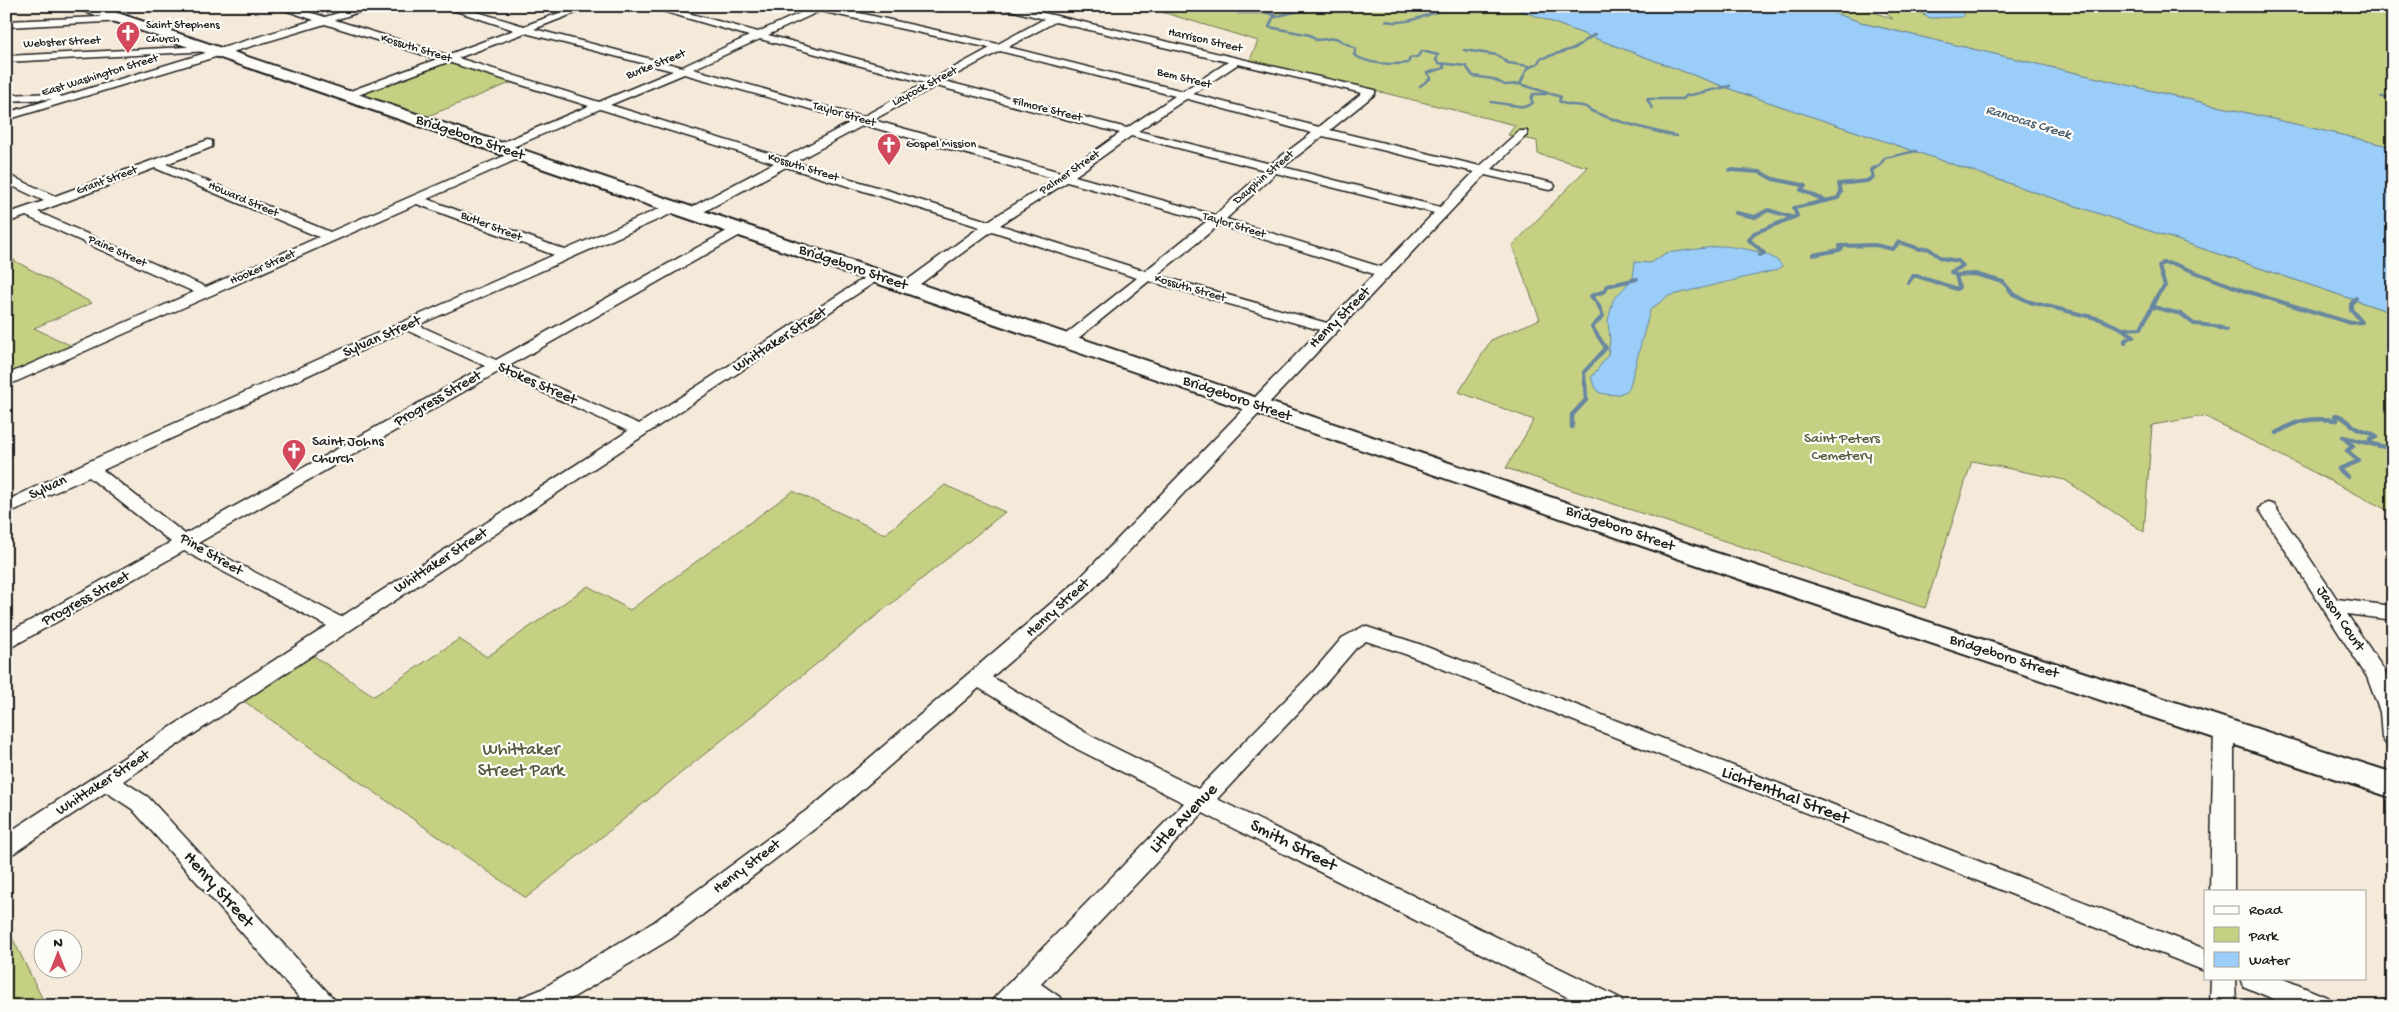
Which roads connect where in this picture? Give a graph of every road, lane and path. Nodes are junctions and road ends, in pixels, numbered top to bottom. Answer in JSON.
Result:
{"nodes":[{"id":1,"x":83,"y":6,"type":"edge"},
{"id":2,"x":278,"y":6,"type":"edge"},
{"id":3,"x":372,"y":6,"type":"edge"},
{"id":4,"x":446,"y":6,"type":"edge"},
{"id":5,"x":588,"y":6,"type":"edge"},
{"id":6,"x":650,"y":6,"type":"edge"},
{"id":7,"x":1000,"y":6,"type":"edge"},
{"id":8,"x":1049,"y":6,"type":"edge"},
{"id":9,"x":817,"y":7,"type":"edge"},
{"id":10,"x":116,"y":14,"type":"junction"},
{"id":11,"x":1034,"y":14,"type":"junction"},
{"id":12,"x":1054,"y":18,"type":"junction"},
{"id":13,"x":324,"y":20,"type":"junction"},
{"id":14,"x":6,"y":24,"type":"edge"},
{"id":15,"x":525,"y":30,"type":"junction"},
{"id":16,"x":758,"y":36,"type":"junction"},
{"id":17,"x":998,"y":48,"type":"junction"},
{"id":18,"x":214,"y":51,"type":"junction"},
{"id":19,"x":6,"y":58,"type":"edge"},
{"id":20,"x":448,"y":59,"type":"junction"},
{"id":21,"x":1236,"y":61,"type":"junction"},
{"id":22,"x":683,"y":70,"type":"junction"},
{"id":23,"x":933,"y":82,"type":"junction"},
{"id":24,"x":1371,"y":92,"type":"joint"},
{"id":25,"x":87,"y":94,"type":"junction"},
{"id":26,"x":1187,"y":94,"type":"junction"},
{"id":27,"x":346,"y":96,"type":"junction"},
{"id":28,"x":6,"y":98,"type":"edge"},
{"id":29,"x":597,"y":104,"type":"junction"},
{"id":30,"x":6,"y":117,"type":"edge"},
{"id":31,"x":862,"y":120,"type":"junction"},
{"id":32,"x":1130,"y":131,"type":"junction"},
{"id":33,"x":1320,"y":131,"type":"junction"},
{"id":34,"x":1522,"y":133,"type":"dead end"},
{"id":35,"x":208,"y":144,"type":"dead end"},
{"id":36,"x":509,"y":151,"type":"junction"},
{"id":37,"x":154,"y":163,"type":"junction"},
{"id":38,"x":786,"y":163,"type":"junction"},
{"id":39,"x":1273,"y":168,"type":"junction"},
{"id":40,"x":1483,"y":170,"type":"junction"},
{"id":41,"x":6,"y":178,"type":"edge"},
{"id":42,"x":1065,"y":178,"type":"junction"},
{"id":43,"x":1549,"y":186,"type":"dead end"},
{"id":44,"x":416,"y":199,"type":"junction"},
{"id":45,"x":55,"y":201,"type":"junction"},
{"id":46,"x":683,"y":210,"type":"junction"},
{"id":47,"x":26,"y":211,"type":"junction"},
{"id":48,"x":1444,"y":212,"type":"junction"},
{"id":49,"x":6,"y":219,"type":"edge"},
{"id":50,"x":1216,"y":220,"type":"junction"},
{"id":51,"x":990,"y":226,"type":"junction"},
{"id":52,"x":739,"y":230,"type":"junction"},
{"id":53,"x":332,"y":238,"type":"junction"},
{"id":54,"x":566,"y":255,"type":"junction"},
{"id":55,"x":1385,"y":273,"type":"junction"},
{"id":56,"x":877,"y":276,"type":"junction"},
{"id":57,"x":1146,"y":276,"type":"junction"},
{"id":58,"x":907,"y":287,"type":"junction"},
{"id":59,"x":207,"y":293,"type":"junction"},
{"id":60,"x":406,"y":325,"type":"junction"},
{"id":61,"x":1330,"y":328,"type":"junction"},
{"id":62,"x":1066,"y":341,"type":"junction"},
{"id":63,"x":496,"y":365,"type":"junction"},
{"id":64,"x":6,"y":381,"type":"edge"},
{"id":65,"x":1256,"y":406,"type":"junction"},
{"id":66,"x":640,"y":431,"type":"junction"},
{"id":67,"x":89,"y":468,"type":"junction"},
{"id":68,"x":6,"y":508,"type":"edge"},
{"id":69,"x":2268,"y":509,"type":"dead end"},
{"id":70,"x":186,"y":544,"type":"junction"},
{"id":71,"x":2330,"y":605,"type":"junction"},
{"id":72,"x":2393,"y":614,"type":"edge"},
{"id":73,"x":342,"y":626,"type":"junction"},
{"id":74,"x":1364,"y":633,"type":"joint"},
{"id":75,"x":6,"y":643,"type":"edge"},
{"id":76,"x":979,"y":679,"type":"junction"},
{"id":77,"x":2224,"y":729,"type":"junction"},
{"id":78,"x":2393,"y":738,"type":"edge"},
{"id":79,"x":106,"y":781,"type":"junction"},
{"id":80,"x":2393,"y":786,"type":"edge"},
{"id":81,"x":1202,"y":800,"type":"junction"},
{"id":82,"x":6,"y":846,"type":"edge"},
{"id":83,"x":2222,"y":890,"type":"edge"},
{"id":84,"x":2204,"y":960,"type":"edge"},
{"id":85,"x":2223,"y":980,"type":"edge"},
{"id":86,"x":2257,"y":980,"type":"edge"},
{"id":87,"x":1023,"y":985,"type":"junction"},
{"id":88,"x":1605,"y":1005,"type":"edge"},
{"id":89,"x":324,"y":1006,"type":"edge"},
{"id":90,"x":529,"y":1006,"type":"edge"},
{"id":91,"x":1003,"y":1006,"type":"edge"},
{"id":92,"x":1052,"y":1006,"type":"edge"},
{"id":93,"x":2223,"y":1006,"type":"edge"},
{"id":94,"x":2320,"y":1006,"type":"edge"}],
"edges":[{"from":1,"to":10,"type":"main road","name":"Bridgeboro Street"},
{"from":2,"to":13,"type":"street","name":"Kossuth Street"},
{"from":3,"to":13,"type":"street","name":"East Washington Street"},
{"from":4,"to":15,"type":"street","name":"Taylor Street"},
{"from":5,"to":15,"type":"street"},
{"from":6,"to":16,"type":"street","name":"Filmore Street"},
{"from":7,"to":11,"type":"street","name":"Harrison Street"},
{"from":8,"to":11,"type":"street"},
{"from":9,"to":16,"type":"street","name":"Burke Street"},
{"from":9,"to":17,"type":"street","name":"Bem Street"},
{"from":10,"to":14,"type":"street"},
{"from":10,"to":18,"type":"main road","name":"Bridgeboro Street"},
{"from":11,"to":12,"type":"street","name":"Harrison Street"},
{"from":12,"to":17,"type":"street","name":"Laycock Street"},
{"from":12,"to":21,"type":"street","name":"Harrison Street"},
{"from":13,"to":18,"type":"street","name":"East Washington Street"},
{"from":13,"to":20,"type":"street","name":"Kossuth Street"},
{"from":15,"to":20,"type":"street"},
{"from":15,"to":22,"type":"street","name":"Taylor Street"},
{"from":16,"to":22,"type":"street","name":"Burke Street"},
{"from":16,"to":23,"type":"street","name":"Filmore Street"},
{"from":17,"to":23,"type":"street","name":"Laycock Street"},
{"from":17,"to":26,"type":"street","name":"Bem Street"},
{"from":18,"to":19,"type":"street","name":"Webster Street"},
{"from":18,"to":25,"type":"street","name":"East Washington Street"},
{"from":18,"to":27,"type":"main road","name":"Bridgeboro Street"},
{"from":20,"to":27,"type":"street"},
{"from":20,"to":29,"type":"street","name":"Kossuth Street"},
{"from":21,"to":24,"type":"street","name":"Harrison Street"},
{"from":21,"to":26,"type":"street","name":"Palmer Street"},
{"from":22,"to":29,"type":"street","name":"Burke Street"},
{"from":22,"to":31,"type":"street","name":"Taylor Street"},
{"from":23,"to":31,"type":"street","name":"Laycock Street"},
{"from":23,"to":32,"type":"street","name":"Filmore Street"},
{"from":24,"to":33,"type":"street","name":"Dauphin Street"},
{"from":25,"to":28,"type":"street"},
{"from":25,"to":30,"type":"street","name":"East Washington Street"},
{"from":26,"to":32,"type":"street","name":"Palmer Street"},
{"from":26,"to":33,"type":"street","name":"Bem Street"},
{"from":27,"to":36,"type":"main road","name":"Bridgeboro Street"},
{"from":29,"to":36,"type":"street","name":"Burke Street"},
{"from":29,"to":38,"type":"street","name":"Kossuth Street"},
{"from":31,"to":38,"type":"street","name":"Laycock Street"},
{"from":31,"to":42,"type":"street","name":"Taylor Street"},
{"from":32,"to":39,"type":"street","name":"Filmore Street"},
{"from":32,"to":42,"type":"street","name":"Palmer Street"},
{"from":33,"to":39,"type":"street","name":"Dauphin Street"},
{"from":33,"to":40,"type":"street","name":"Bem Street"},
{"from":34,"to":40,"type":"street","name":"Henry Street"},
{"from":35,"to":37,"type":"street","name":"Grant Street"},
{"from":36,"to":44,"type":"street","name":"Hooker Street"},
{"from":36,"to":46,"type":"main road","name":"Bridgeboro Street"},
{"from":37,"to":45,"type":"street","name":"Grant Street"},
{"from":37,"to":53,"type":"street","name":"Howard Street"},
{"from":38,"to":46,"type":"street","name":"Laycock Street"},
{"from":38,"to":51,"type":"street","name":"Kossuth Street"},
{"from":39,"to":48,"type":"street","name":"Filmore Street"},
{"from":39,"to":50,"type":"street","name":"Dauphin Street"},
{"from":40,"to":43,"type":"street","name":"Bem Street"},
{"from":40,"to":48,"type":"street","name":"Henry Street"},
{"from":41,"to":45,"type":"street"},
{"from":42,"to":50,"type":"street","name":"Taylor Street"},
{"from":42,"to":51,"type":"street","name":"Palmer Street"},
{"from":44,"to":53,"type":"street","name":"Hooker Street"},
{"from":44,"to":54,"type":"street","name":"Butler Street"},
{"from":45,"to":47,"type":"street","name":"Grant Street"},
{"from":46,"to":52,"type":"main road","name":"Bridgeboro Street"},
{"from":46,"to":54,"type":"street","name":"Sylvan Street"},
{"from":47,"to":49,"type":"street","name":"Grant Street"},
{"from":47,"to":59,"type":"street","name":"Paine Street"},
{"from":48,"to":55,"type":"street","name":"Henry Street"},
{"from":50,"to":55,"type":"street","name":"Taylor Street"},
{"from":50,"to":57,"type":"street","name":"Dauphin Street"},
{"from":51,"to":57,"type":"street","name":"Kossuth Street"},
{"from":51,"to":58,"type":"street","name":"Palmer Street"},
{"from":52,"to":56,"type":"main road","name":"Bridgeboro Street"},
{"from":52,"to":63,"type":"street","name":"Progress Street"},
{"from":53,"to":59,"type":"street","name":"Hooker Street"},
{"from":54,"to":60,"type":"street","name":"Sylvan Street"},
{"from":55,"to":61,"type":"street","name":"Henry Street"},
{"from":56,"to":58,"type":"main road","name":"Bridgeboro Street"},
{"from":56,"to":66,"type":"street","name":"Whittaker Street"},
{"from":57,"to":61,"type":"street","name":"Kossuth Street"},
{"from":57,"to":62,"type":"street","name":"Dauphin Street"},
{"from":58,"to":62,"type":"main road","name":"Bridgeboro Street"},
{"from":59,"to":64,"type":"street","name":"Hooker Street"},
{"from":60,"to":63,"type":"street","name":"Stokes Street"},
{"from":60,"to":67,"type":"street","name":"Sylvan Street"},
{"from":61,"to":65,"type":"street","name":"Henry Street"},
{"from":62,"to":65,"type":"main road","name":"Bridgeboro Street"},
{"from":63,"to":66,"type":"street","name":"Stokes Street"},
{"from":63,"to":70,"type":"street","name":"Progress Street"},
{"from":65,"to":76,"type":"street","name":"Henry Street"},
{"from":65,"to":77,"type":"main road","name":"Bridgeboro Street"},
{"from":66,"to":73,"type":"street","name":"Whittaker Street"},
{"from":67,"to":68,"type":"street","name":"Sylvan"},
{"from":67,"to":70,"type":"street","name":"Pine Street"},
{"from":69,"to":71,"type":"street","name":"Jason Court"},
{"from":70,"to":73,"type":"street","name":"Pine Street"},
{"from":70,"to":75,"type":"street","name":"Progress Street"},
{"from":71,"to":72,"type":"street"},
{"from":71,"to":78,"type":"street","name":"Jason Court"},
{"from":73,"to":79,"type":"street","name":"Whittaker Street"},
{"from":74,"to":81,"type":"street","name":"Litle Avenue"},
{"from":74,"to":84,"type":"street","name":"Lichtenthal Street"},
{"from":76,"to":81,"type":"street","name":"Smith Street"},
{"from":76,"to":90,"type":"street","name":"Henry Street"},
{"from":77,"to":80,"type":"main road","name":"Bridgeboro Street"},
{"from":77,"to":83,"type":"street"},
{"from":79,"to":82,"type":"street","name":"Whittaker Street"},
{"from":79,"to":89,"type":"street","name":"Henry Street"},
{"from":81,"to":87,"type":"street","name":"Litle Avenue"},
{"from":81,"to":88,"type":"street","name":"Smith Street"},
{"from":85,"to":93,"type":"street"},
{"from":86,"to":94,"type":"street"},
{"from":87,"to":91,"type":"street","name":"Litle Avenue"},
{"from":87,"to":92,"type":"street"}]}
